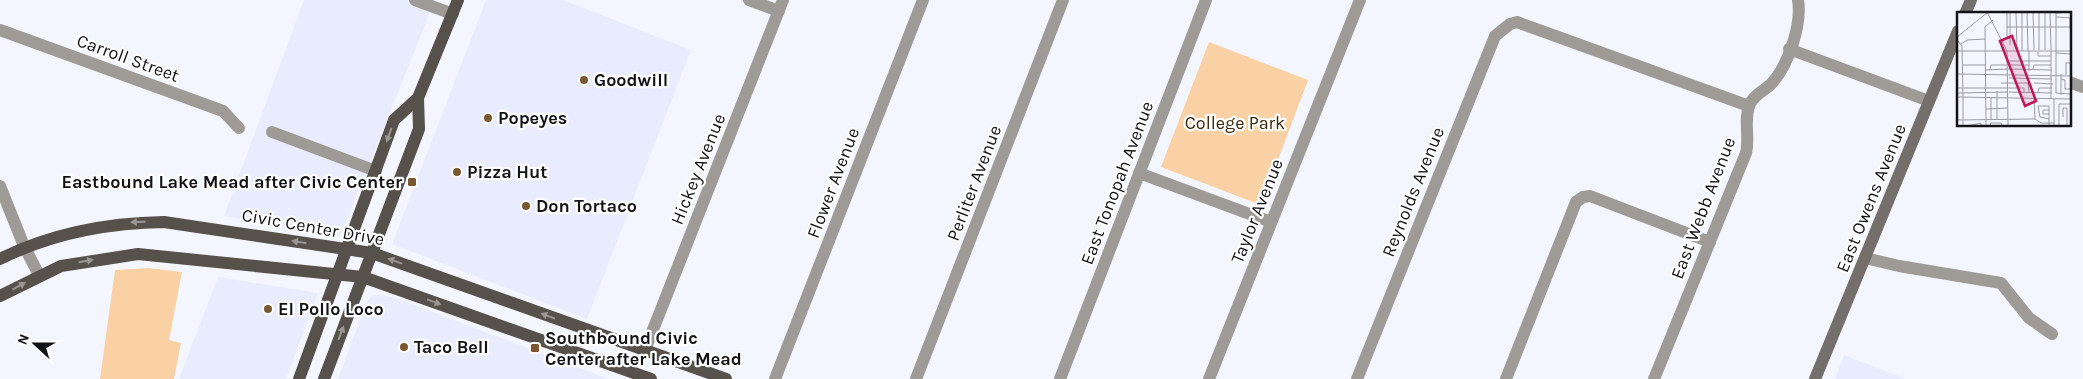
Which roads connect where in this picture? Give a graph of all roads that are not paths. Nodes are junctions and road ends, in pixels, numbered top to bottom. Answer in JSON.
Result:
{"nodes":[{"id":1,"x":415,"y":0,"type":"edge"},
{"id":2,"x":458,"y":0,"type":"edge"},
{"id":3,"x":749,"y":0,"type":"edge"},
{"id":4,"x":923,"y":0,"type":"edge"},
{"id":5,"x":1064,"y":0,"type":"edge"},
{"id":6,"x":1206,"y":0,"type":"edge"},
{"id":7,"x":1360,"y":0,"type":"edge"},
{"id":8,"x":1798,"y":0,"type":"edge"},
{"id":9,"x":1970,"y":0,"type":"edge"},
{"id":10,"x":781,"y":5,"type":"edge"},
{"id":11,"x":1966,"y":12,"type":"edge"},
{"id":12,"x":453,"y":14,"type":"junction"},
{"id":13,"x":0,"y":30,"type":"edge"},
{"id":14,"x":1957,"y":36,"type":"edge"},
{"id":15,"x":1789,"y":49,"type":"junction"},
{"id":16,"x":2070,"y":82,"type":"edge"},
{"id":17,"x":2083,"y":87,"type":"edge"},
{"id":18,"x":418,"y":98,"type":"junction"},
{"id":19,"x":1929,"y":101,"type":"junction"},
{"id":20,"x":1749,"y":106,"type":"junction"},
{"id":21,"x":239,"y":128,"type":"dead end"},
{"id":22,"x":272,"y":132,"type":"dead end"},
{"id":23,"x":376,"y":171,"type":"junction"},
{"id":24,"x":1139,"y":173,"type":"junction"},
{"id":25,"x":0,"y":186,"type":"edge"},
{"id":26,"x":1271,"y":222,"type":"junction"},
{"id":27,"x":1710,"y":242,"type":"junction"},
{"id":28,"x":24,"y":246,"type":"junction"},
{"id":29,"x":347,"y":250,"type":"junction"},
{"id":30,"x":372,"y":252,"type":"junction"},
{"id":31,"x":1866,"y":258,"type":"junction"},
{"id":32,"x":0,"y":259,"type":"edge"},
{"id":33,"x":39,"y":275,"type":"junction"},
{"id":34,"x":338,"y":275,"type":"junction"},
{"id":35,"x":363,"y":277,"type":"junction"},
{"id":36,"x":0,"y":296,"type":"edge"},
{"id":37,"x":2052,"y":334,"type":"dead end"},
{"id":38,"x":646,"y":350,"type":"junction"},
{"id":39,"x":299,"y":379,"type":"edge"},
{"id":40,"x":324,"y":379,"type":"edge"},
{"id":41,"x":651,"y":379,"type":"edge"},
{"id":42,"x":726,"y":379,"type":"edge"},
{"id":43,"x":775,"y":379,"type":"edge"},
{"id":44,"x":916,"y":379,"type":"edge"},
{"id":45,"x":1060,"y":379,"type":"edge"},
{"id":46,"x":1209,"y":379,"type":"edge"},
{"id":47,"x":1357,"y":379,"type":"edge"},
{"id":48,"x":1506,"y":379,"type":"edge"},
{"id":49,"x":1654,"y":379,"type":"edge"},
{"id":50,"x":1815,"y":379,"type":"edge"}],
"edges":[{"from":1,"to":12,"type":"street"},
{"from":2,"to":12,"type":"main road"},
{"from":3,"to":10,"type":"street"},
{"from":4,"to":43,"type":"street","name":"Flower Avenue"},
{"from":5,"to":44,"type":"street","name":"Perliter Avenue"},
{"from":6,"to":24,"type":"street","name":"East Tonopah Avenue"},
{"from":7,"to":26,"type":"street","name":"Taylor Avenue"},
{"from":8,"to":15,"type":"street"},
{"from":9,"to":11,"type":"main road"},
{"from":10,"to":38,"type":"street","name":"Hickey Avenue"},
{"from":12,"to":18,"type":"main road"},
{"from":13,"to":21,"type":"street","name":"Carroll Street"},
{"from":14,"to":19,"type":"main road","name":"East Owens Avenue"},
{"from":15,"to":19,"type":"street"},
{"from":15,"to":20,"type":"street"},
{"from":16,"to":17,"type":"street"},
{"from":18,"to":23,"type":"main road","one_way":true},
{"from":18,"to":30,"type":"main road"},
{"from":19,"to":31,"type":"main road","name":"East Owens Avenue"},
{"from":20,"to":27,"type":"street","name":"East Webb Avenue"},
{"from":20,"to":47,"type":"street","name":"Reynolds Avenue"},
{"from":22,"to":23,"type":"street"},
{"from":23,"to":29,"type":"main road"},
{"from":24,"to":26,"type":"street"},
{"from":24,"to":45,"type":"street","name":"East Tonopah Avenue"},
{"from":25,"to":28,"type":"street"},
{"from":26,"to":46,"type":"street","name":"Taylor Avenue"},
{"from":27,"to":48,"type":"street"},
{"from":27,"to":49,"type":"street","name":"East Webb Avenue"},
{"from":29,"to":28,"type":"main road","name":"Civic Center Drive","one_way":true},
{"from":28,"to":32,"type":"main road","name":"Civic Center Drive"},
{"from":28,"to":33,"type":"street"},
{"from":29,"to":30,"type":"main road","name":"Civic Center Drive"},
{"from":29,"to":34,"type":"main road"},
{"from":30,"to":35,"type":"main road"},
{"from":38,"to":30,"type":"main road","name":"Civic Center Drive","one_way":true},
{"from":31,"to":37,"type":"street"},
{"from":31,"to":50,"type":"main road","name":"East Owens Avenue"},
{"from":33,"to":34,"type":"main road","one_way":true},
{"from":36,"to":33,"type":"main road","one_way":true},
{"from":34,"to":35,"type":"main road"},
{"from":34,"to":39,"type":"main road"},
{"from":40,"to":35,"type":"main road","one_way":true},
{"from":35,"to":41,"type":"main road","one_way":true},
{"from":38,"to":42,"type":"main road","name":"Civic Center Drive"}]}
